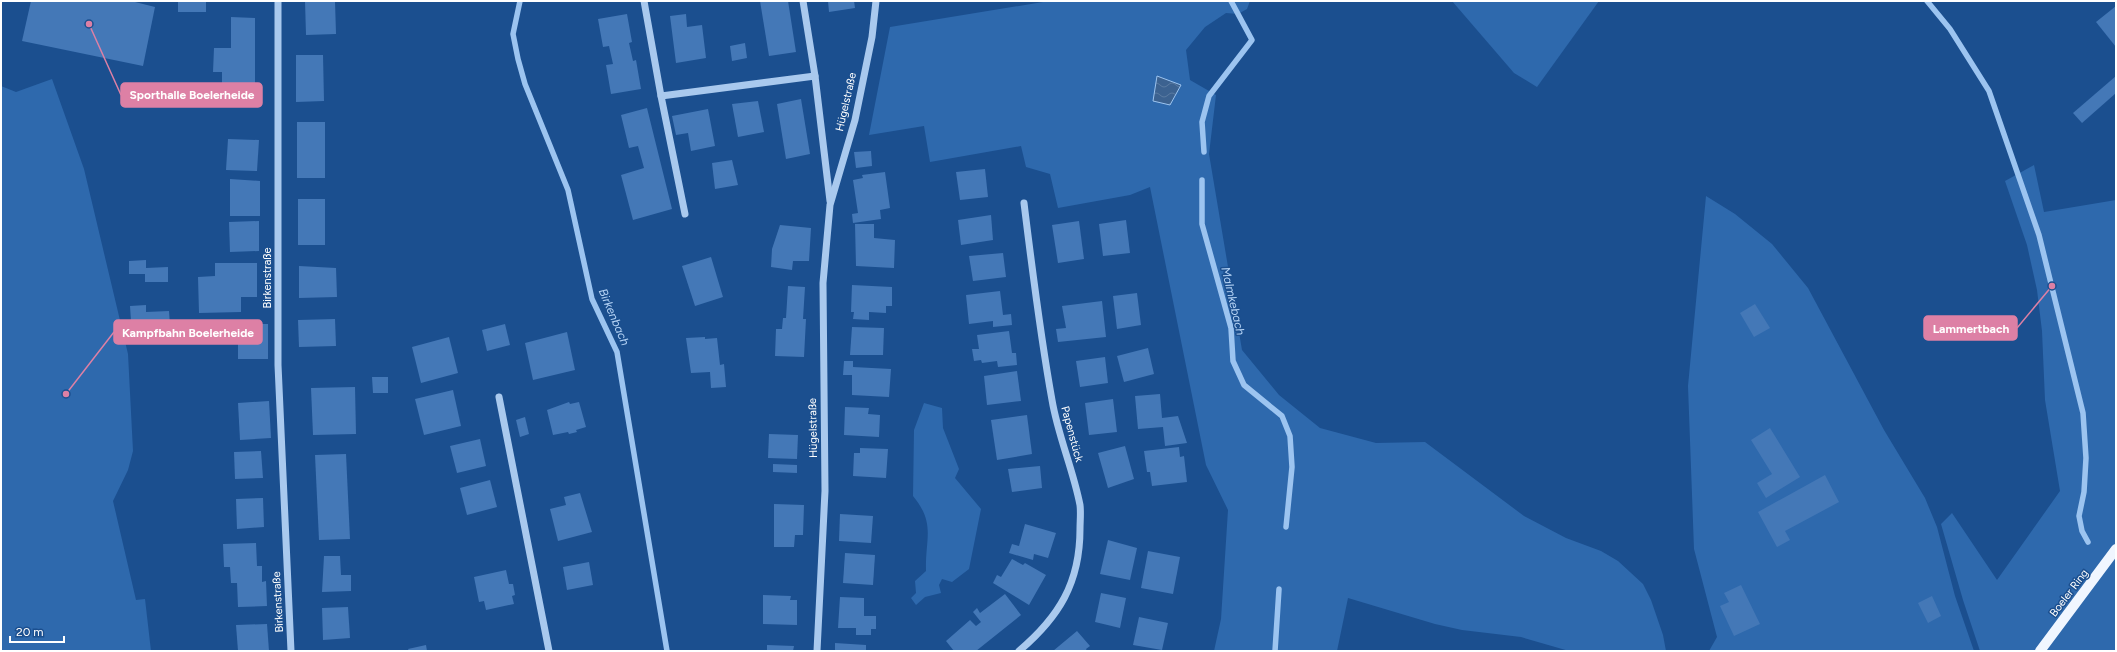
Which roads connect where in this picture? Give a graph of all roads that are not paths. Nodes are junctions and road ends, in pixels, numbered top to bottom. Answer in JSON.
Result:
{"nodes":[{"id":1,"x":278,"y":1,"type":"edge"},
{"id":2,"x":644,"y":1,"type":"edge"},
{"id":3,"x":803,"y":1,"type":"edge"},
{"id":4,"x":876,"y":1,"type":"edge"},
{"id":5,"x":815,"y":76,"type":"junction"},
{"id":6,"x":661,"y":96,"type":"junction"},
{"id":7,"x":1024,"y":203,"type":"dead end"},
{"id":8,"x":830,"y":205,"type":"junction"},
{"id":9,"x":685,"y":214,"type":"dead end"},
{"id":10,"x":499,"y":397,"type":"dead end"},
{"id":11,"x":2116,"y":549,"type":"edge"},
{"id":12,"x":292,"y":651,"type":"edge"},
{"id":13,"x":549,"y":651,"type":"edge"},
{"id":14,"x":817,"y":651,"type":"edge"},
{"id":15,"x":1019,"y":651,"type":"edge"},
{"id":16,"x":2040,"y":651,"type":"edge"}],
"edges":[{"from":1,"to":12,"type":"street","name":"Birkenstraße"},
{"from":2,"to":6,"type":"street"},
{"from":3,"to":5,"type":"street","name":"Hügelstraße"},
{"from":4,"to":8,"type":"street","name":"Hügelstraße"},
{"from":5,"to":6,"type":"street"},
{"from":5,"to":8,"type":"street","name":"Hügelstraße"},
{"from":6,"to":9,"type":"street"},
{"from":7,"to":15,"type":"street","name":"Papenstück"},
{"from":8,"to":14,"type":"street","name":"Hügelstraße"},
{"from":10,"to":13,"type":"street"},
{"from":11,"to":16,"type":"main road","name":"Boeler Ring"}]}
